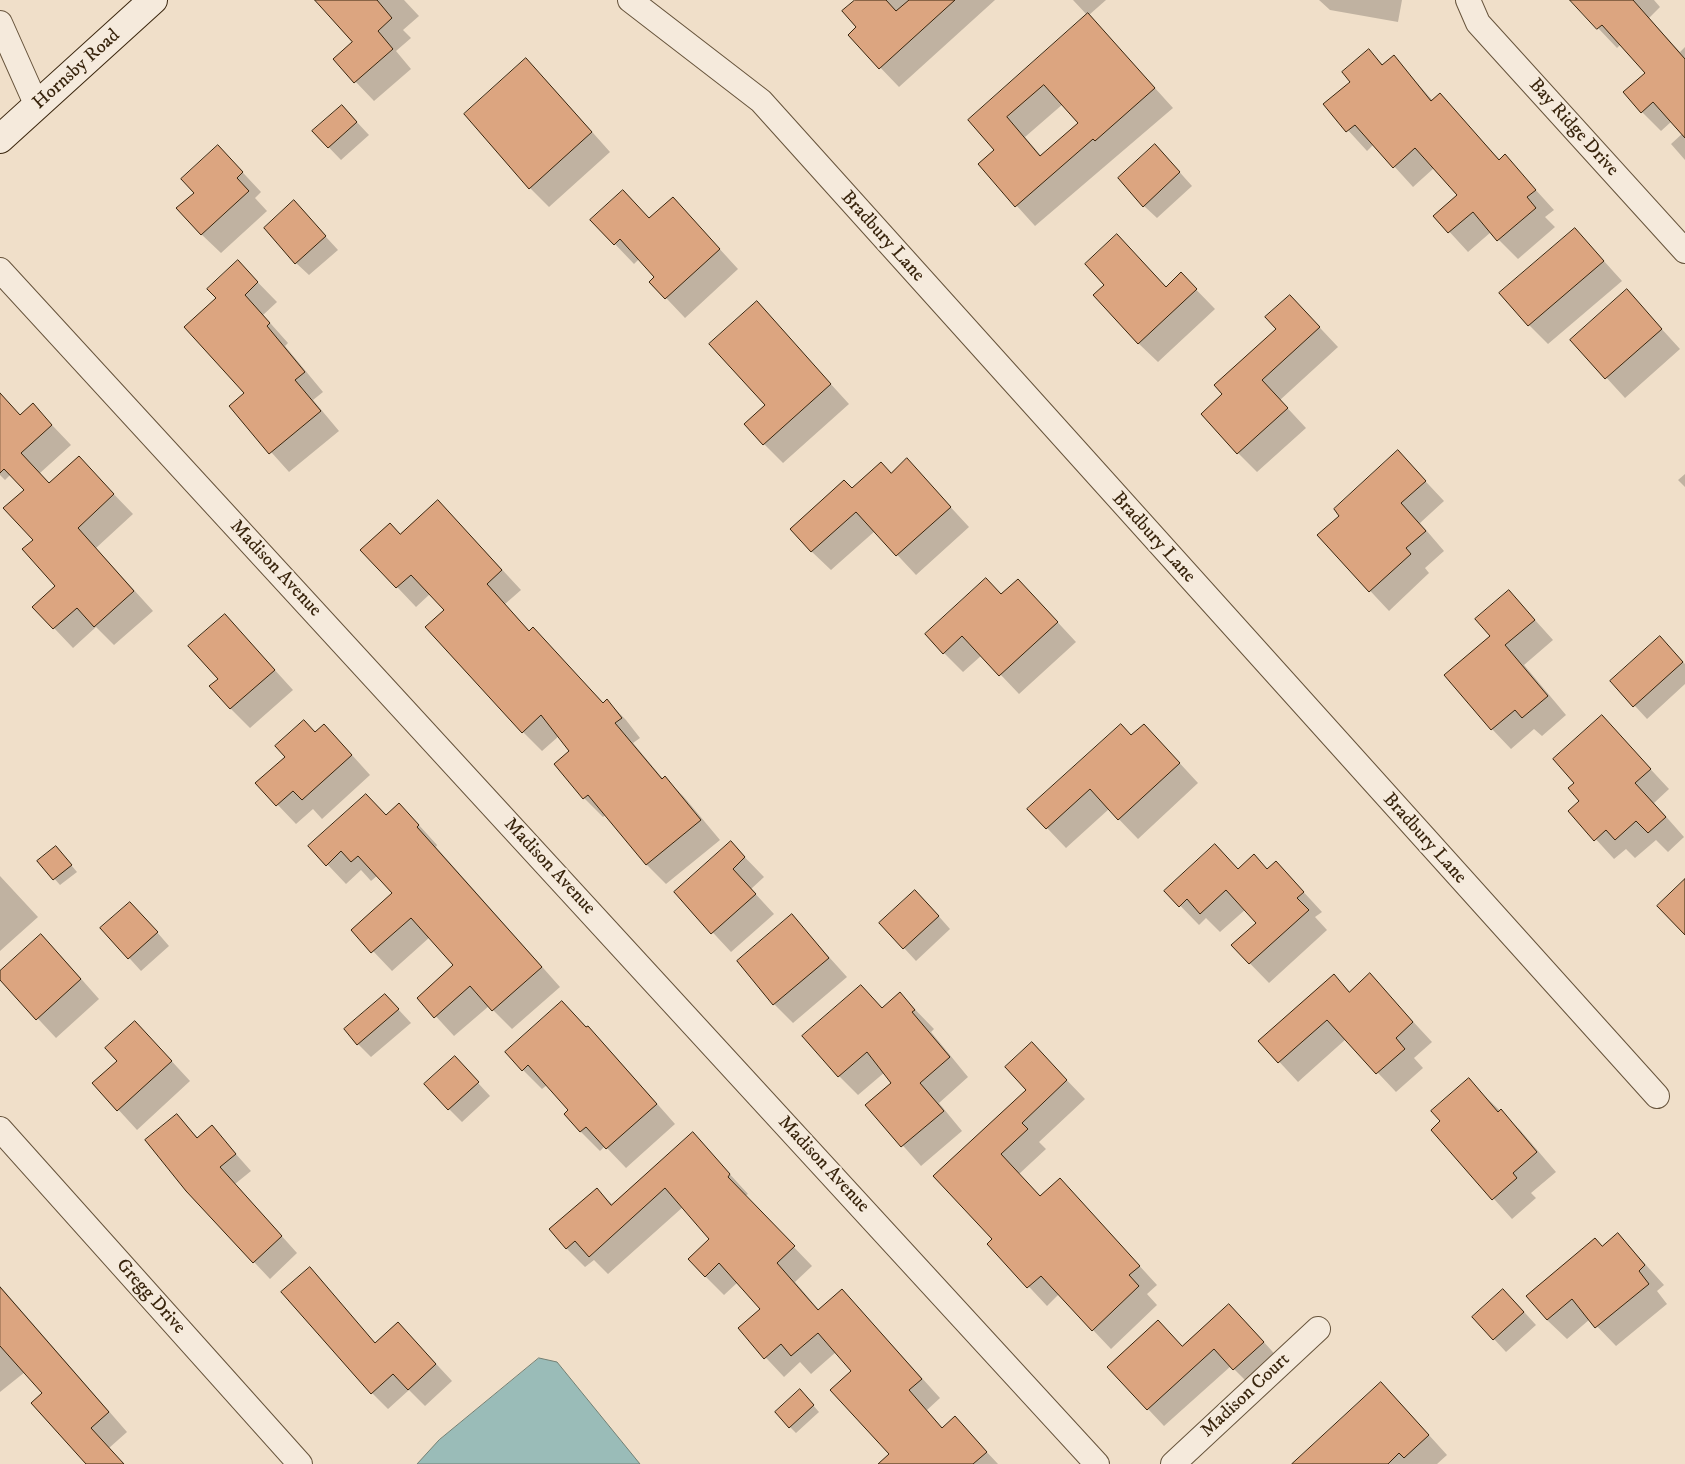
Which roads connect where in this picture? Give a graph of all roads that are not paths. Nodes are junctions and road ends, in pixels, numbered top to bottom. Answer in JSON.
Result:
{"nodes":[{"id":1,"x":154,"y":0,"type":"edge"},
{"id":2,"x":630,"y":0,"type":"edge"},
{"id":3,"x":1468,"y":1,"type":"edge"},
{"id":4,"x":0,"y":22,"type":"edge"},
{"id":5,"x":37,"y":106,"type":"junction"},
{"id":6,"x":0,"y":139,"type":"edge"},
{"id":7,"x":1685,"y":251,"type":"edge"},
{"id":8,"x":0,"y":270,"type":"edge"},
{"id":9,"x":1657,"y":1096,"type":"dead end"},
{"id":10,"x":0,"y":1129,"type":"edge"},
{"id":11,"x":1318,"y":1329,"type":"dead end"},
{"id":12,"x":300,"y":1464,"type":"edge"},
{"id":13,"x":1098,"y":1464,"type":"edge"},
{"id":14,"x":1173,"y":1464,"type":"edge"}],
"edges":[{"from":1,"to":5,"type":"street","name":"Hornsby Road"},
{"from":2,"to":9,"type":"street","name":"Bradbury Lane"},
{"from":3,"to":7,"type":"street","name":"Bay Ridge Drive"},
{"from":4,"to":5,"type":"street"},
{"from":5,"to":6,"type":"street","name":"Hornsby Road"},
{"from":8,"to":13,"type":"street","name":"Madison Avenue"},
{"from":10,"to":12,"type":"street","name":"Gregg Drive"},
{"from":11,"to":14,"type":"street","name":"Madison Court"}]}
